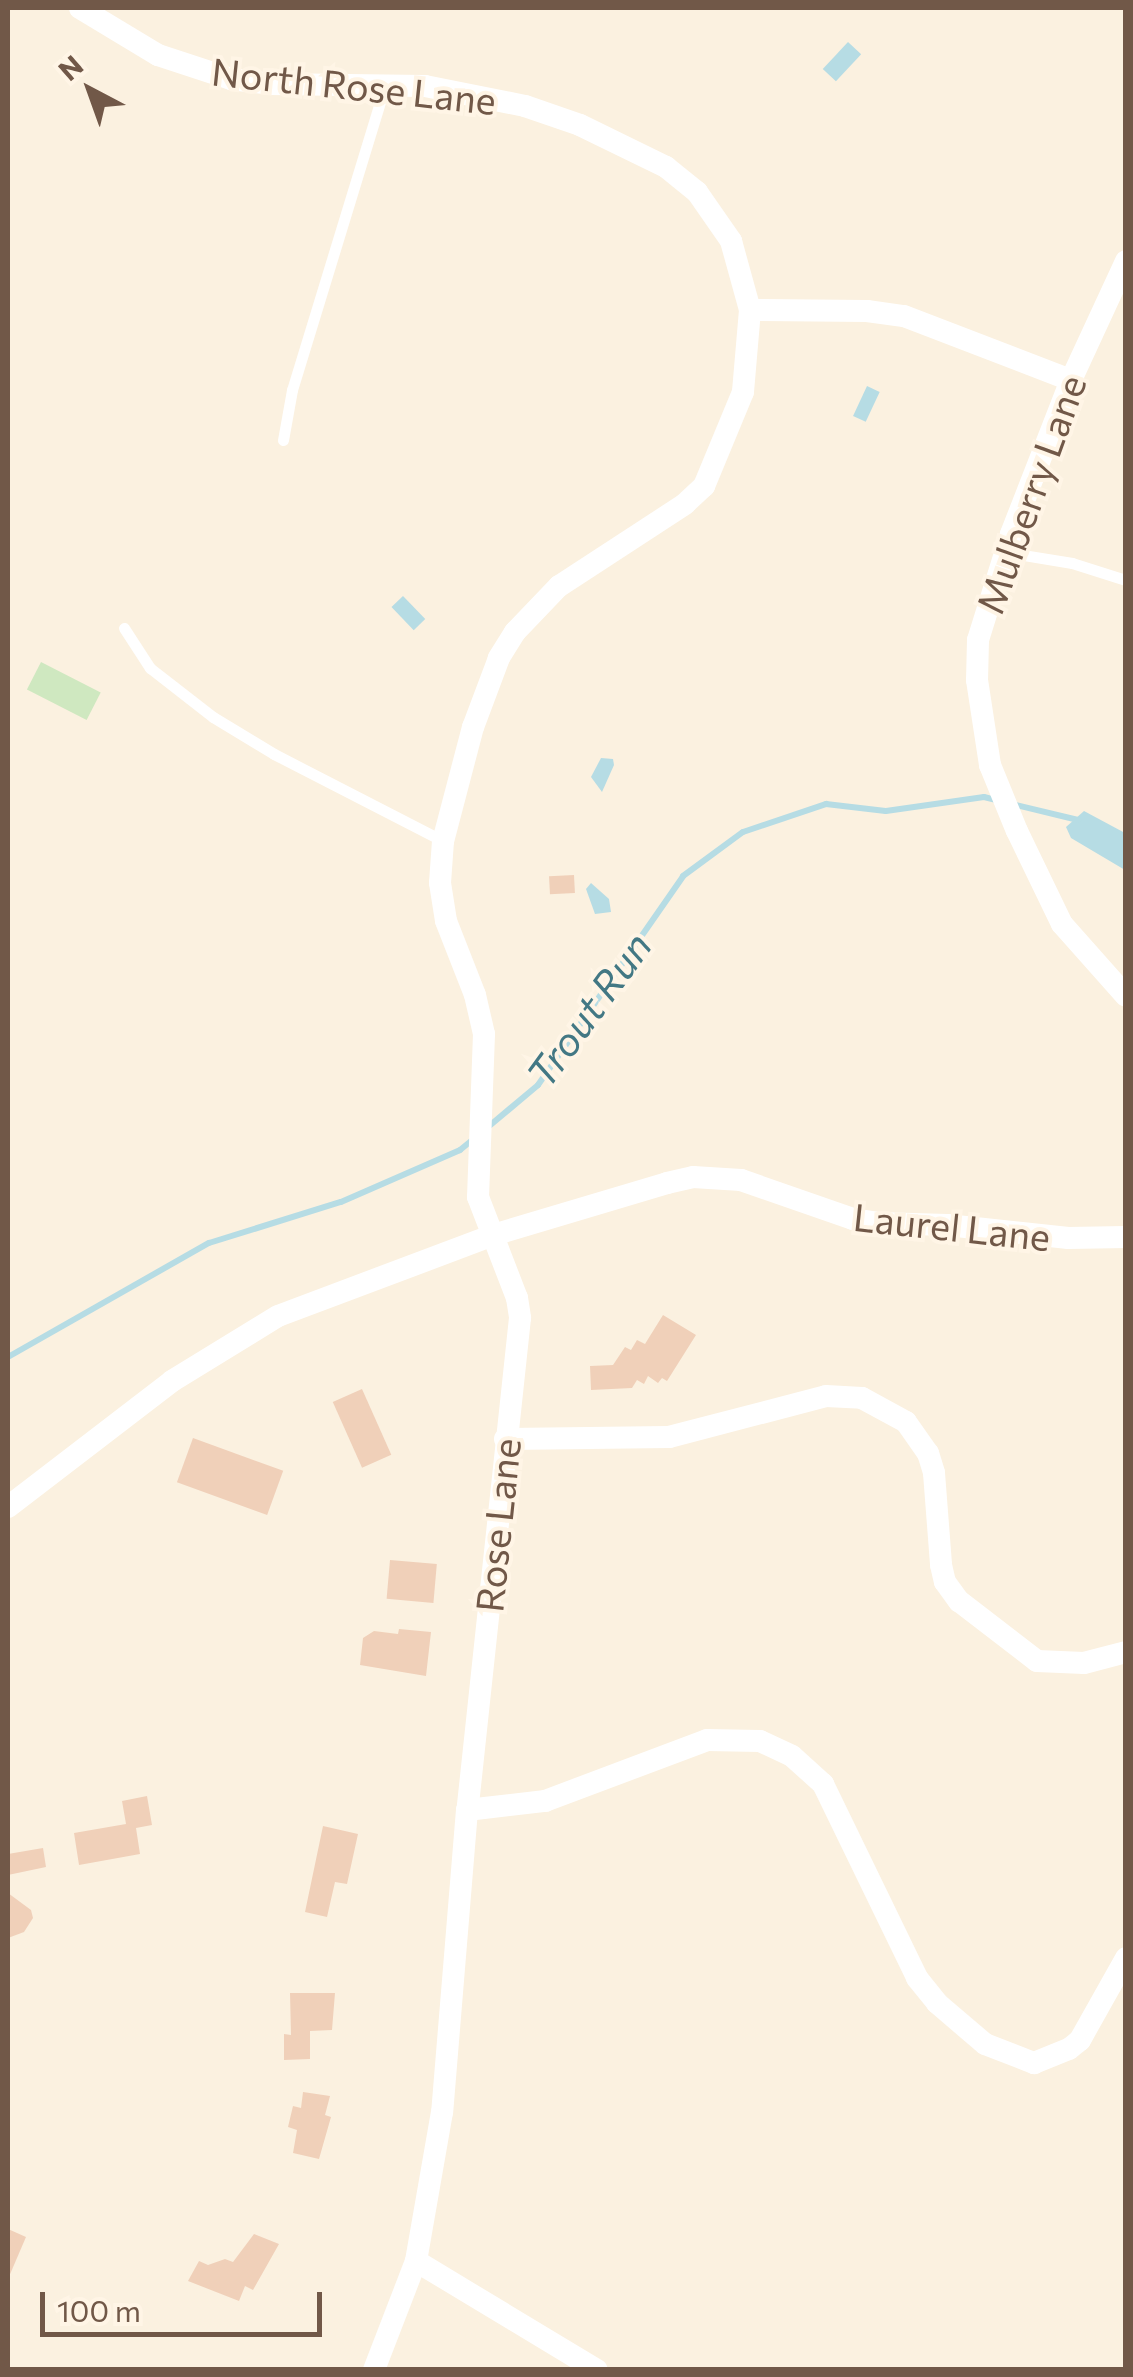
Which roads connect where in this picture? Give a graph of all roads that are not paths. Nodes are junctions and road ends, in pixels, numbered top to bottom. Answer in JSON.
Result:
{"nodes":[{"id":1,"x":80,"y":8,"type":"edge"},
{"id":2,"x":385,"y":85,"type":"junction"},
{"id":3,"x":1126,"y":261,"type":"edge"},
{"id":4,"x":750,"y":310,"type":"junction"},
{"id":5,"x":1071,"y":380,"type":"junction"},
{"id":6,"x":283,"y":440,"type":"dead end"},
{"id":7,"x":1005,"y":552,"type":"junction"},
{"id":8,"x":1126,"y":580,"type":"edge"},
{"id":9,"x":124,"y":628,"type":"dead end"},
{"id":10,"x":443,"y":841,"type":"junction"},
{"id":11,"x":1126,"y":996,"type":"edge"},
{"id":12,"x":493,"y":1235,"type":"junction"},
{"id":13,"x":1126,"y":1237,"type":"edge"},
{"id":14,"x":505,"y":1439,"type":"junction"},
{"id":15,"x":8,"y":1506,"type":"edge"},
{"id":16,"x":1126,"y":1652,"type":"edge"},
{"id":17,"x":468,"y":1810,"type":"junction"},
{"id":18,"x":1126,"y":1958,"type":"edge"},
{"id":19,"x":416,"y":2261,"type":"junction"},
{"id":20,"x":374,"y":2370,"type":"edge"},
{"id":21,"x":597,"y":2370,"type":"edge"}],
"edges":[{"from":1,"to":2,"type":"street","name":"North Rose Lane"},
{"from":2,"to":4,"type":"street","name":"North Rose Lane"},
{"from":2,"to":6,"type":"lane"},
{"from":3,"to":5,"type":"street","name":"Mulberry Lane"},
{"from":4,"to":5,"type":"street"},
{"from":4,"to":10,"type":"street","name":"North Rose Lane"},
{"from":5,"to":7,"type":"street","name":"Mulberry Lane"},
{"from":7,"to":8,"type":"lane"},
{"from":7,"to":11,"type":"street","name":"Mulberry Lane"},
{"from":9,"to":10,"type":"lane"},
{"from":10,"to":12,"type":"street","name":"North Rose Lane"},
{"from":12,"to":13,"type":"street","name":"Laurel Lane"},
{"from":12,"to":14,"type":"street","name":"Rose Lane"},
{"from":12,"to":15,"type":"street"},
{"from":14,"to":16,"type":"street"},
{"from":14,"to":17,"type":"street","name":"Rose Lane"},
{"from":17,"to":18,"type":"street"},
{"from":17,"to":19,"type":"street","name":"Rose Lane"},
{"from":19,"to":20,"type":"street","name":"Rose Lane"},
{"from":19,"to":21,"type":"street"}]}
